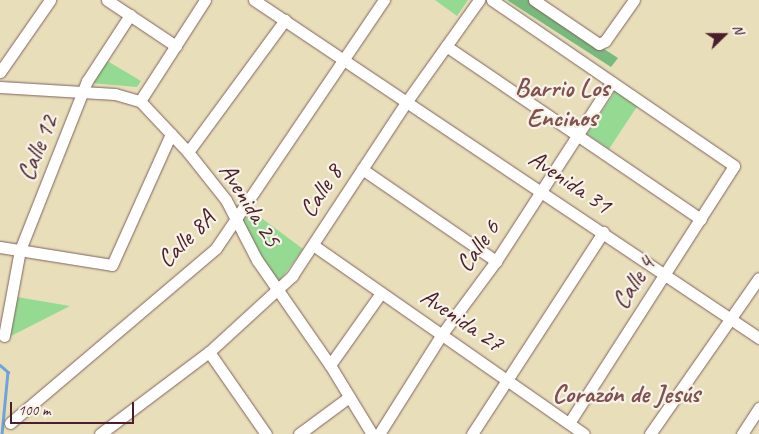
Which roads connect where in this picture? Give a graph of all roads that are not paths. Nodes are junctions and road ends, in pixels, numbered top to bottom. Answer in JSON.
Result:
{"nodes":[{"id":1,"x":50,"y":0,"type":"edge"},
{"id":2,"x":107,"y":0,"type":"edge"},
{"id":3,"x":205,"y":0,"type":"edge"},
{"id":4,"x":254,"y":0,"type":"edge"},
{"id":5,"x":384,"y":0,"type":"edge"},
{"id":6,"x":479,"y":0,"type":"edge"},
{"id":7,"x":492,"y":0,"type":"edge"},
{"id":8,"x":634,"y":0,"type":"edge"},
{"id":9,"x":541,"y":2,"type":"edge"},
{"id":10,"x":130,"y":15,"type":"junction"},
{"id":11,"x":285,"y":20,"type":"junction"},
{"id":12,"x":176,"y":46,"type":"junction"},
{"id":13,"x":446,"y":46,"type":"junction"},
{"id":14,"x":344,"y":59,"type":"junction"},
{"id":15,"x":0,"y":72,"type":"edge"},
{"id":16,"x":612,"y":82,"type":"junction"},
{"id":17,"x":0,"y":87,"type":"edge"},
{"id":18,"x":85,"y":91,"type":"junction"},
{"id":19,"x":407,"y":100,"type":"junction"},
{"id":20,"x":140,"y":101,"type":"junction"},
{"id":21,"x":171,"y":134,"type":"junction"},
{"id":22,"x":577,"y":136,"type":"junction"},
{"id":23,"x":188,"y":152,"type":"junction"},
{"id":24,"x":362,"y":169,"type":"junction"},
{"id":25,"x":543,"y":190,"type":"junction"},
{"id":26,"x":701,"y":219,"type":"junction"},
{"id":27,"x":236,"y":220,"type":"junction"},
{"id":28,"x":603,"y":232,"type":"junction"},
{"id":29,"x":313,"y":245,"type":"junction"},
{"id":30,"x":0,"y":247,"type":"edge"},
{"id":31,"x":20,"y":250,"type":"junction"},
{"id":32,"x":496,"y":261,"type":"junction"},
{"id":33,"x":667,"y":275,"type":"junction"},
{"id":34,"x":759,"y":278,"type":"edge"},
{"id":35,"x":278,"y":290,"type":"junction"},
{"id":36,"x":381,"y":293,"type":"junction"},
{"id":37,"x":731,"y":318,"type":"junction"},
{"id":38,"x":442,"y":334,"type":"junction"},
{"id":39,"x":4,"y":336,"type":"dead end"},
{"id":40,"x":759,"y":338,"type":"edge"},
{"id":41,"x":209,"y":352,"type":"junction"},
{"id":42,"x":330,"y":365,"type":"junction"},
{"id":43,"x":508,"y":379,"type":"junction"},
{"id":44,"x":349,"y":397,"type":"junction"},
{"id":45,"x":759,"y":408,"type":"edge"},
{"id":46,"x":10,"y":423,"type":"dead end"},
{"id":47,"x":569,"y":423,"type":"junction"},
{"id":48,"x":100,"y":434,"type":"edge"},
{"id":49,"x":266,"y":434,"type":"edge"},
{"id":50,"x":299,"y":434,"type":"edge"},
{"id":51,"x":372,"y":434,"type":"edge"},
{"id":52,"x":380,"y":434,"type":"edge"},
{"id":53,"x":472,"y":434,"type":"edge"},
{"id":54,"x":584,"y":434,"type":"edge"},
{"id":55,"x":650,"y":434,"type":"edge"},
{"id":56,"x":742,"y":434,"type":"edge"}],
"edges":[{"from":1,"to":15,"type":"street"},
{"from":2,"to":10,"type":"street"},
{"from":3,"to":12,"type":"street"},
{"from":4,"to":11,"type":"street","name":"Avenida 31"},
{"from":5,"to":14,"type":"street","name":"Calle 8A"},
{"from":6,"to":13,"type":"street","name":"Calle 8"},
{"from":7,"to":16,"type":"street"},
{"from":8,"to":9,"type":"street"},
{"from":10,"to":12,"type":"street"},
{"from":10,"to":18,"type":"street","name":"Calle 12"},
{"from":11,"to":14,"type":"street","name":"Avenida 31"},
{"from":11,"to":23,"type":"street"},
{"from":12,"to":20,"type":"street"},
{"from":13,"to":19,"type":"street","name":"Calle 8"},
{"from":13,"to":22,"type":"street"},
{"from":14,"to":19,"type":"street","name":"Avenida 31"},
{"from":14,"to":27,"type":"street","name":"Calle 8A"},
{"from":16,"to":22,"type":"street","name":"Calle 6"},
{"from":16,"to":26,"type":"street","name":"Calle 4"},
{"from":17,"to":18,"type":"street"},
{"from":18,"to":20,"type":"street"},
{"from":18,"to":31,"type":"street","name":"Calle 12"},
{"from":19,"to":24,"type":"street","name":"Calle 8"},
{"from":19,"to":25,"type":"street","name":"Avenida 31"},
{"from":20,"to":21,"type":"street","name":"Avenida 25"},
{"from":21,"to":23,"type":"street","name":"Avenida 25"},
{"from":21,"to":31,"type":"street"},
{"from":22,"to":25,"type":"street","name":"Calle 6"},
{"from":22,"to":26,"type":"street"},
{"from":23,"to":27,"type":"street","name":"Avenida 25"},
{"from":24,"to":29,"type":"street","name":"Calle 8"},
{"from":24,"to":32,"type":"street"},
{"from":25,"to":28,"type":"street","name":"Avenida 31"},
{"from":25,"to":32,"type":"street","name":"Calle 6"},
{"from":26,"to":33,"type":"street","name":"Calle 4"},
{"from":27,"to":35,"type":"street","name":"Avenida 25"},
{"from":27,"to":46,"type":"street","name":"Calle 8A"},
{"from":28,"to":33,"type":"street","name":"Avenida 31"},
{"from":28,"to":43,"type":"street"},
{"from":29,"to":35,"type":"street","name":"Calle 8"},
{"from":29,"to":36,"type":"street","name":"Avenida 27"},
{"from":30,"to":31,"type":"street"},
{"from":31,"to":39,"type":"street","name":"Calle 12"},
{"from":32,"to":38,"type":"street","name":"Calle 6"},
{"from":33,"to":37,"type":"street","name":"Avenida 31"},
{"from":33,"to":47,"type":"street","name":"Calle 4"},
{"from":34,"to":37,"type":"street"},
{"from":35,"to":41,"type":"street","name":"Calle 8"},
{"from":35,"to":42,"type":"street","name":"Avenida 25"},
{"from":36,"to":38,"type":"street","name":"Avenida 27"},
{"from":36,"to":42,"type":"street"},
{"from":37,"to":40,"type":"street","name":"Avenida 31"},
{"from":37,"to":55,"type":"street"},
{"from":38,"to":43,"type":"street","name":"Avenida 27"},
{"from":38,"to":52,"type":"street","name":"Calle 6"},
{"from":41,"to":48,"type":"street","name":"Calle 8"},
{"from":41,"to":49,"type":"street"},
{"from":42,"to":44,"type":"street","name":"Avenida 25"},
{"from":43,"to":47,"type":"street","name":"Avenida 27"},
{"from":43,"to":53,"type":"street"},
{"from":44,"to":50,"type":"street"},
{"from":44,"to":51,"type":"street","name":"Avenida 25"},
{"from":45,"to":56,"type":"street"},
{"from":47,"to":54,"type":"street","name":"Avenida 27"}]}
